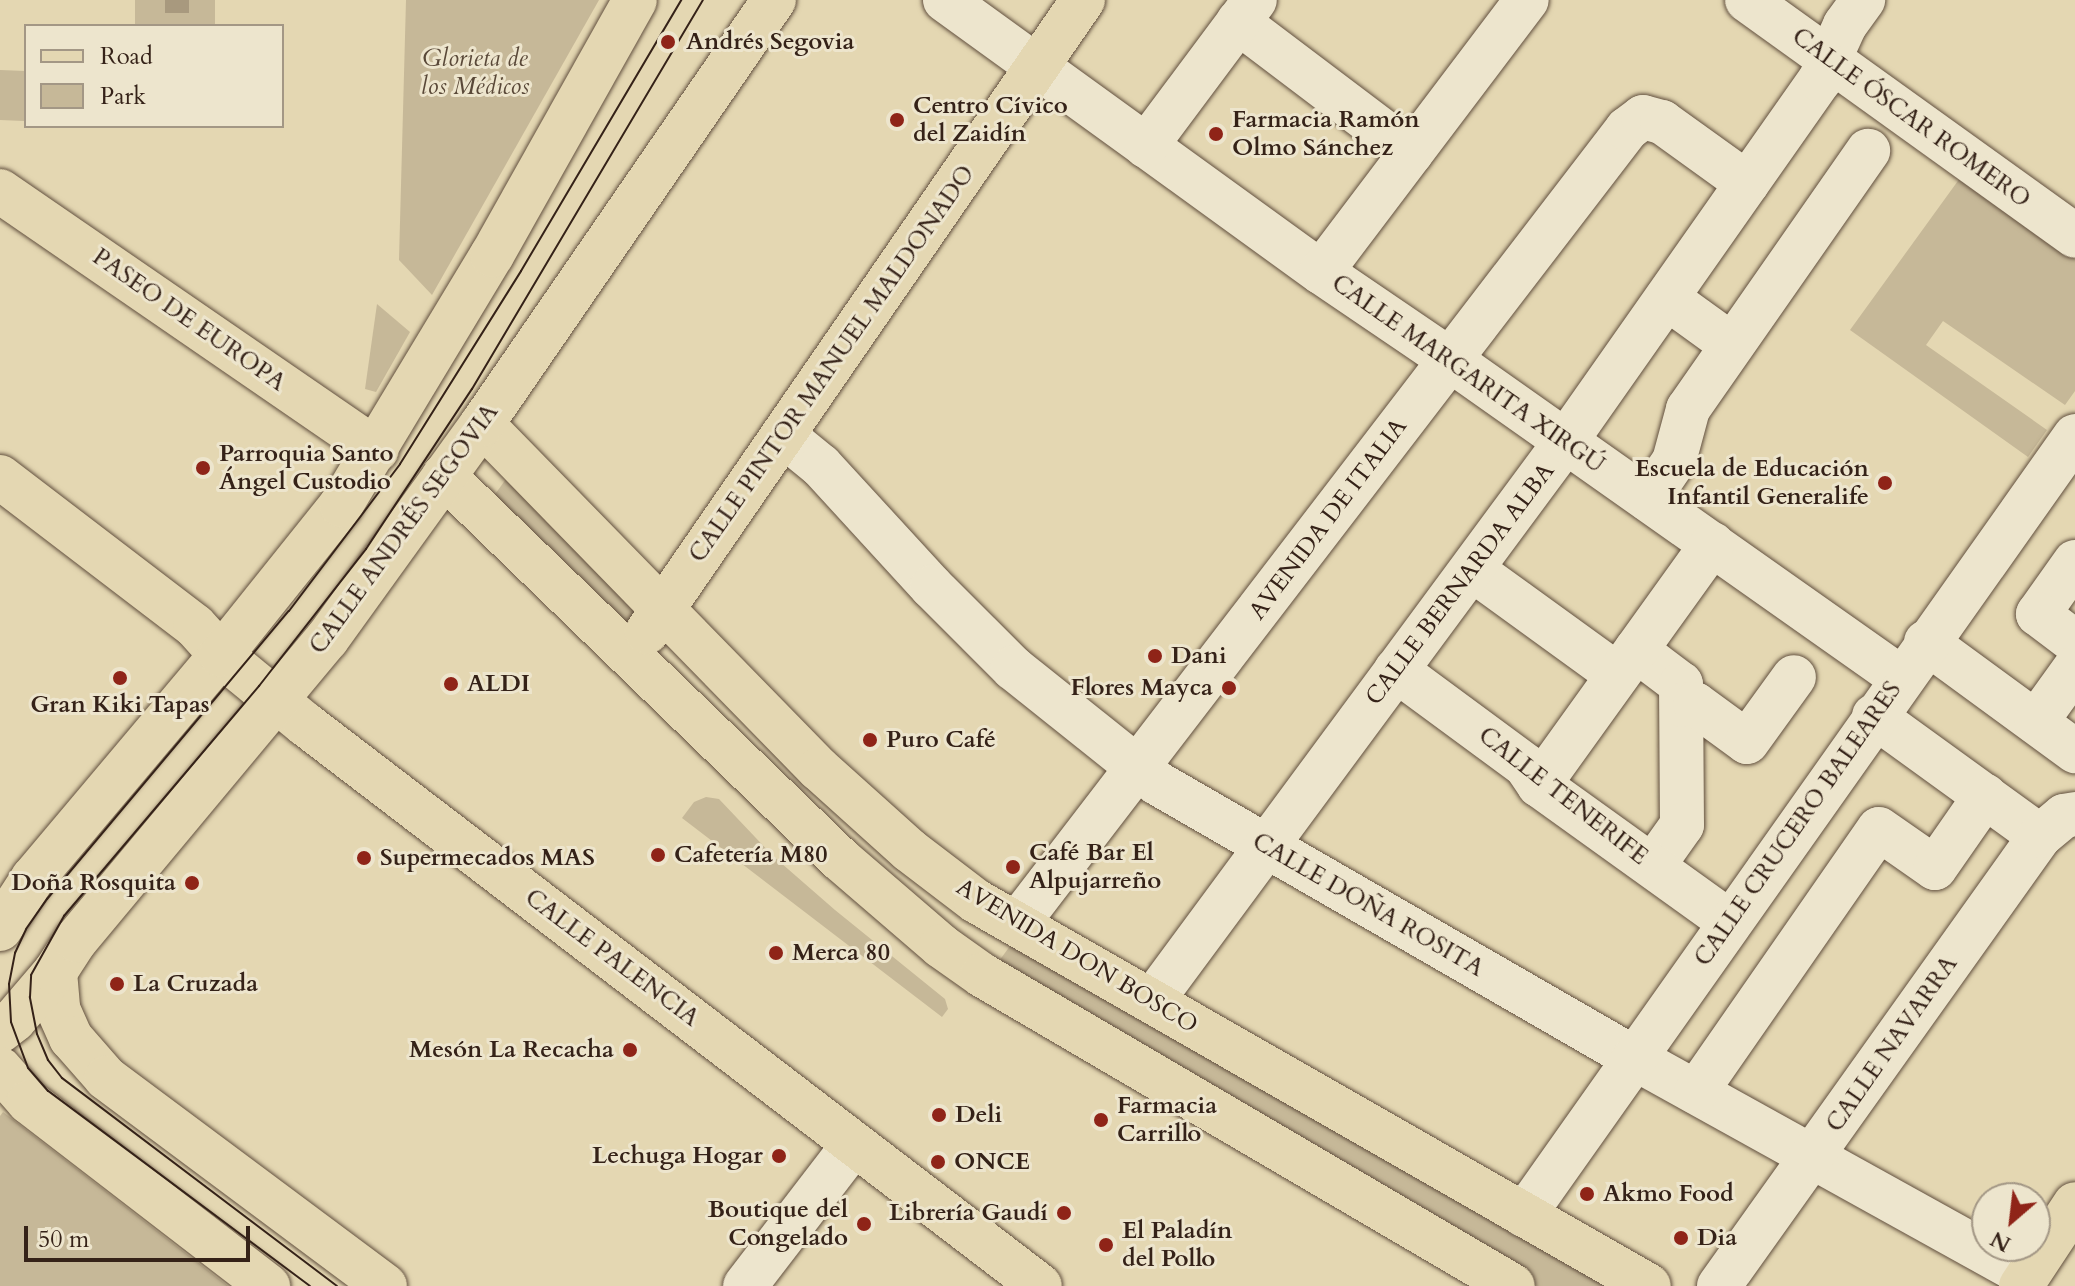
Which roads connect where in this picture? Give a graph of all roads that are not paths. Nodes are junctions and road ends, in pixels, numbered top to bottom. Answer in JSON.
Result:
{"nodes":[{"id":1,"x":635,"y":0,"type":"edge"},
{"id":2,"x":774,"y":0,"type":"edge"},
{"id":3,"x":945,"y":0,"type":"edge"},
{"id":4,"x":1083,"y":0,"type":"edge"},
{"id":5,"x":1747,"y":0,"type":"edge"},
{"id":6,"x":1863,"y":0,"type":"edge"},
{"id":7,"x":1512,"y":5,"type":"edge"},
{"id":8,"x":1246,"y":11,"type":"edge"},
{"id":9,"x":1830,"y":59,"type":"junction"},
{"id":10,"x":1037,"y":68,"type":"junction"},
{"id":11,"x":1146,"y":146,"type":"junction"},
{"id":12,"x":1868,"y":151,"type":"dead end"},
{"id":13,"x":1411,"y":153,"type":"junction"},
{"id":14,"x":1747,"y":183,"type":"junction"},
{"id":15,"x":0,"y":191,"type":"edge"},
{"id":16,"x":2075,"y":236,"type":"edge"},
{"id":17,"x":1321,"y":272,"type":"junction"},
{"id":18,"x":1667,"y":298,"type":"junction"},
{"id":19,"x":1732,"y":345,"type":"junction"},
{"id":20,"x":1449,"y":359,"type":"junction"},
{"id":21,"x":482,"y":424,"type":"junction"},
{"id":22,"x":783,"y":435,"type":"junction"},
{"id":23,"x":2075,"y":436,"type":"edge"},
{"id":24,"x":1566,"y":441,"type":"junction"},
{"id":25,"x":377,"y":450,"type":"junction"},
{"id":26,"x":444,"y":476,"type":"junction"},
{"id":27,"x":0,"y":477,"type":"edge"},
{"id":28,"x":1648,"y":499,"type":"junction"},
{"id":29,"x":1712,"y":544,"type":"junction"},
{"id":30,"x":2075,"y":562,"type":"edge"},
{"id":31,"x":1488,"y":581,"type":"dead end"},
{"id":32,"x":663,"y":610,"type":"junction"},
{"id":33,"x":1926,"y":642,"type":"junction"},
{"id":34,"x":2075,"y":642,"type":"edge"},
{"id":35,"x":632,"y":654,"type":"junction"},
{"id":36,"x":221,"y":655,"type":"junction"},
{"id":37,"x":1627,"y":663,"type":"junction"},
{"id":38,"x":2075,"y":668,"type":"edge"},
{"id":39,"x":1396,"y":670,"type":"junction"},
{"id":40,"x":1794,"y":677,"type":"dead end"},
{"id":41,"x":1901,"y":678,"type":"junction"},
{"id":42,"x":277,"y":701,"type":"junction"},
{"id":43,"x":1682,"y":705,"type":"junction"},
{"id":44,"x":1874,"y":716,"type":"junction"},
{"id":45,"x":2036,"y":722,"type":"junction"},
{"id":46,"x":2075,"y":751,"type":"edge"},
{"id":47,"x":1138,"y":770,"type":"junction"},
{"id":48,"x":1539,"y":785,"type":"junction"},
{"id":49,"x":1985,"y":796,"type":"junction"},
{"id":50,"x":2058,"y":825,"type":"edge"},
{"id":51,"x":1266,"y":847,"type":"junction"},
{"id":52,"x":1653,"y":866,"type":"junction"},
{"id":53,"x":1765,"y":895,"type":"dead end"},
{"id":54,"x":1730,"y":922,"type":"junction"},
{"id":55,"x":1017,"y":924,"type":"junction"},
{"id":56,"x":1811,"y":927,"type":"junction"},
{"id":57,"x":0,"y":929,"type":"edge"},
{"id":58,"x":55,"y":972,"type":"junction"},
{"id":59,"x":982,"y":975,"type":"junction"},
{"id":60,"x":1152,"y":1001,"type":"junction"},
{"id":61,"x":3,"y":1047,"type":"edge"},
{"id":62,"x":1634,"y":1058,"type":"junction"},
{"id":63,"x":106,"y":1078,"type":"junction"},
{"id":64,"x":1696,"y":1092,"type":"junction"},
{"id":65,"x":854,"y":1144,"type":"junction"},
{"id":66,"x":1812,"y":1156,"type":"junction"},
{"id":67,"x":2075,"y":1204,"type":"edge"},
{"id":68,"x":1524,"y":1215,"type":"junction"},
{"id":69,"x":2024,"y":1281,"type":"edge"},
{"id":70,"x":268,"y":1286,"type":"edge"},
{"id":71,"x":385,"y":1286,"type":"edge"},
{"id":72,"x":745,"y":1286,"type":"edge"},
{"id":73,"x":1040,"y":1286,"type":"edge"},
{"id":74,"x":1513,"y":1286,"type":"edge"},
{"id":75,"x":1649,"y":1286,"type":"edge"},
{"id":76,"x":1719,"y":1286,"type":"edge"}],
"edges":[{"from":1,"to":25,"type":"main road"},
{"from":2,"to":21,"type":"main road","name":"CALLE ANDRÉS SEGOVIA"},
{"from":3,"to":10,"type":"street","name":"CALLE MARGARITA XIRGÚ"},
{"from":4,"to":10,"type":"main road","name":"CALLE PINTOR MANUEL MALDONADO"},
{"from":5,"to":9,"type":"street","name":"CALLE ÓSCAR ROMERO"},
{"from":6,"to":9,"type":"street","name":"CALLE BERNARDA ALBA"},
{"from":7,"to":13,"type":"street"},
{"from":8,"to":11,"type":"street"},
{"from":8,"to":13,"type":"street"},
{"from":9,"to":14,"type":"street","name":"CALLE BERNARDA ALBA"},
{"from":9,"to":16,"type":"street","name":"CALLE ÓSCAR ROMERO"},
{"from":10,"to":11,"type":"street","name":"CALLE MARGARITA XIRGÚ"},
{"from":10,"to":22,"type":"main road","name":"CALLE PINTOR MANUEL MALDONADO"},
{"from":11,"to":17,"type":"street","name":"CALLE MARGARITA XIRGÚ"},
{"from":12,"to":19,"type":"street"},
{"from":13,"to":17,"type":"street"},
{"from":14,"to":18,"type":"street","name":"CALLE BERNARDA ALBA"},
{"from":14,"to":20,"type":"street","name":"AVENIDA DE ITALIA"},
{"from":15,"to":25,"type":"main road","name":"PASEO DE EUROPA"},
{"from":17,"to":20,"type":"street","name":"CALLE MARGARITA XIRGÚ"},
{"from":18,"to":19,"type":"street"},
{"from":18,"to":24,"type":"street","name":"CALLE BERNARDA ALBA"},
{"from":19,"to":28,"type":"street"},
{"from":20,"to":24,"type":"street","name":"CALLE MARGARITA XIRGÚ"},
{"from":20,"to":47,"type":"street","name":"AVENIDA DE ITALIA"},
{"from":21,"to":26,"type":"main road","name":"CALLE ANDRÉS SEGOVIA"},
{"from":21,"to":32,"type":"main road","name":"AVENIDA DON BOSCO"},
{"from":22,"to":32,"type":"main road","name":"CALLE PINTOR MANUEL MALDONADO"},
{"from":22,"to":47,"type":"street","name":"CALLE DOÑA ROSITA"},
{"from":23,"to":33,"type":"street","name":"CALLE CRUCERO BALEARES"},
{"from":24,"to":28,"type":"street","name":"CALLE MARGARITA XIRGÚ"},
{"from":24,"to":39,"type":"street","name":"CALLE BERNARDA ALBA"},
{"from":25,"to":36,"type":"main road"},
{"from":26,"to":35,"type":"main road"},
{"from":26,"to":42,"type":"main road","name":"CALLE ANDRÉS SEGOVIA"},
{"from":27,"to":36,"type":"main road","name":"CALLE PALENCIA"},
{"from":28,"to":29,"type":"street","name":"CALLE MARGARITA XIRGÚ"},
{"from":29,"to":37,"type":"street"},
{"from":29,"to":41,"type":"street","name":"CALLE MARGARITA XIRGÚ"},
{"from":30,"to":34,"type":"street"},
{"from":31,"to":37,"type":"street"},
{"from":32,"to":35,"type":"main road","name":"CALLE PINTOR MANUEL MALDONADO"},
{"from":32,"to":55,"type":"main road","name":"AVENIDA DON BOSCO"},
{"from":33,"to":41,"type":"street","name":"CALLE CRUCERO BALEARES"},
{"from":33,"to":45,"type":"street"},
{"from":35,"to":59,"type":"main road"},
{"from":36,"to":42,"type":"main road","name":"CALLE PALENCIA"},
{"from":36,"to":57,"type":"main road"},
{"from":37,"to":43,"type":"street"},
{"from":37,"to":48,"type":"street"},
{"from":38,"to":45,"type":"street"},
{"from":39,"to":48,"type":"street","name":"CALLE TENERIFE"},
{"from":39,"to":51,"type":"street","name":"CALLE BERNARDA ALBA"},
{"from":40,"to":43,"type":"street"},
{"from":41,"to":44,"type":"street","name":"CALLE CRUCERO BALEARES"},
{"from":42,"to":58,"type":"main road","name":"CALLE ANDRÉS SEGOVIA"},
{"from":42,"to":65,"type":"main road","name":"CALLE PALENCIA"},
{"from":43,"to":52,"type":"street"},
{"from":44,"to":49,"type":"street"},
{"from":44,"to":54,"type":"street","name":"CALLE CRUCERO BALEARES"},
{"from":45,"to":46,"type":"street"},
{"from":47,"to":51,"type":"street","name":"CALLE DOÑA ROSITA"},
{"from":47,"to":55,"type":"street","name":"AVENIDA DE ITALIA"},
{"from":48,"to":52,"type":"street","name":"CALLE TENERIFE"},
{"from":49,"to":50,"type":"street"},
{"from":49,"to":56,"type":"street"},
{"from":50,"to":66,"type":"street","name":"CALLE NAVARRA"},
{"from":51,"to":60,"type":"street","name":"CALLE BERNARDA ALBA"},
{"from":51,"to":62,"type":"street","name":"CALLE DOÑA ROSITA"},
{"from":52,"to":54,"type":"street","name":"CALLE TENERIFE"},
{"from":53,"to":56,"type":"street"},
{"from":54,"to":62,"type":"street","name":"CALLE CRUCERO BALEARES"},
{"from":55,"to":59,"type":"main road"},
{"from":55,"to":60,"type":"main road","name":"AVENIDA DON BOSCO"},
{"from":56,"to":64,"type":"street"},
{"from":58,"to":61,"type":"main road","name":"CALLE ANDRÉS SEGOVIA"},
{"from":58,"to":63,"type":"main road"},
{"from":59,"to":74,"type":"main road"},
{"from":60,"to":68,"type":"main road","name":"AVENIDA DON BOSCO"},
{"from":61,"to":63,"type":"main road"},
{"from":61,"to":70,"type":"main road"},
{"from":62,"to":64,"type":"street","name":"CALLE DOÑA ROSITA"},
{"from":62,"to":68,"type":"street","name":"CALLE CRUCERO BALEARES"},
{"from":63,"to":71,"type":"main road"},
{"from":64,"to":66,"type":"street","name":"CALLE DOÑA ROSITA"},
{"from":65,"to":72,"type":"street"},
{"from":65,"to":73,"type":"main road","name":"CALLE PALENCIA"},
{"from":66,"to":69,"type":"street","name":"CALLE DOÑA ROSITA"},
{"from":66,"to":76,"type":"street","name":"CALLE NAVARRA"},
{"from":67,"to":69,"type":"main road"},
{"from":68,"to":75,"type":"main road","name":"AVENIDA DON BOSCO"}]}
